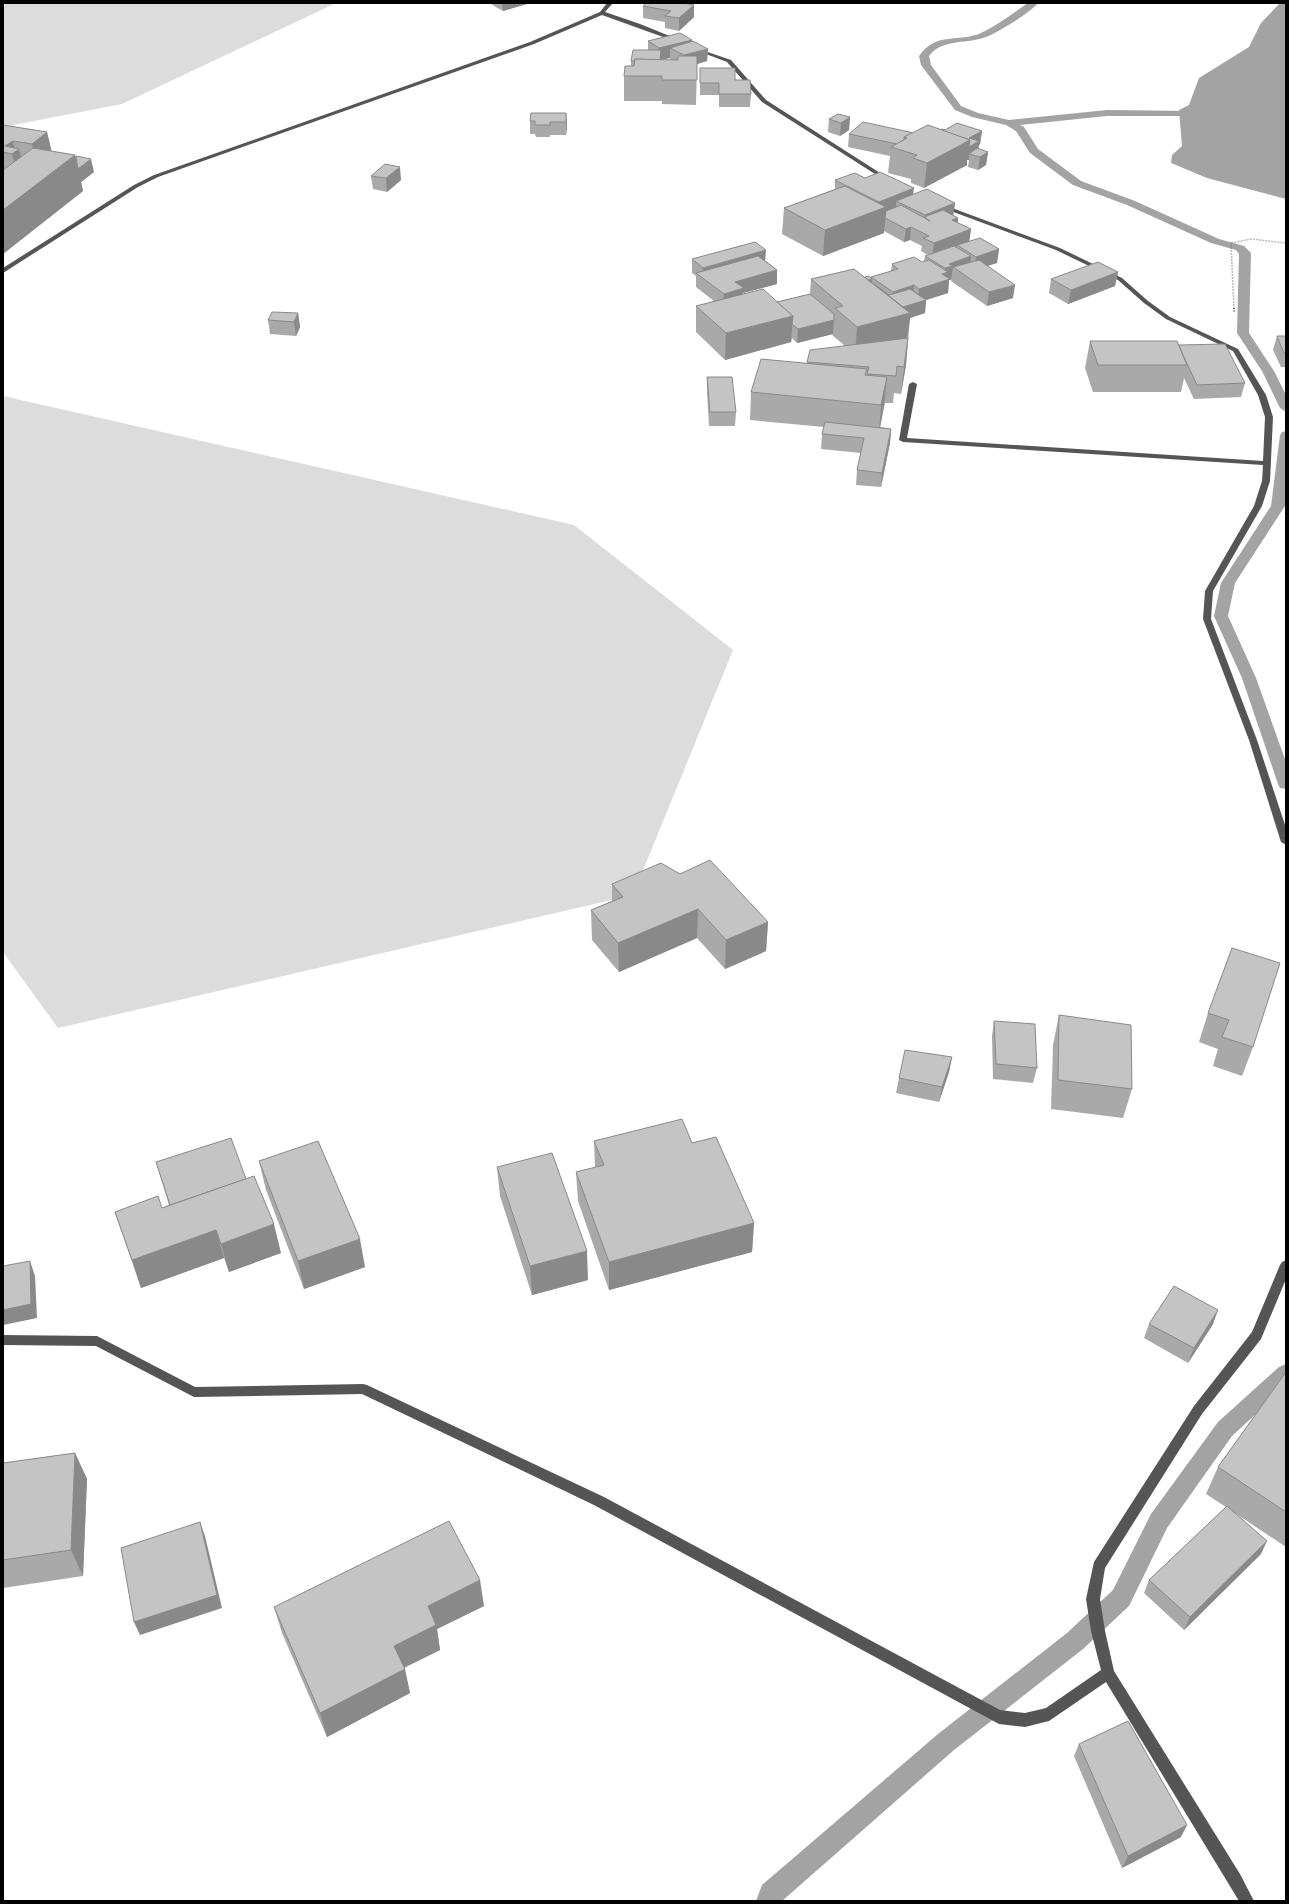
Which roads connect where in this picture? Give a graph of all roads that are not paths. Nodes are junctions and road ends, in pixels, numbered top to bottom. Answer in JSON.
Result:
{"nodes":[{"id":1,"x":610,"y":3,"type":"edge"},
{"id":2,"x":602,"y":13,"type":"junction"},
{"id":3,"x":896,"y":185,"type":"edge"},
{"id":4,"x":939,"y":205,"type":"edge"},
{"id":5,"x":3,"y":270,"type":"edge"},
{"id":6,"x":913,"y":384,"type":"dead end"},
{"id":7,"x":1266,"y":463,"type":"junction"},
{"id":8,"x":1286,"y":842,"type":"edge"},
{"id":9,"x":1286,"y":1265,"type":"edge"},
{"id":10,"x":3,"y":1340,"type":"edge"},
{"id":11,"x":1108,"y":1673,"type":"junction"},
{"id":12,"x":1247,"y":1901,"type":"edge"}],
"edges":[{"from":1,"to":2,"type":"street"},
{"from":2,"to":3,"type":"street"},
{"from":2,"to":5,"type":"street"},
{"from":4,"to":7,"type":"street"},
{"from":6,"to":7,"type":"street"},
{"from":7,"to":8,"type":"street"},
{"from":9,"to":11,"type":"street"},
{"from":10,"to":11,"type":"street"},
{"from":11,"to":12,"type":"street"}]}
